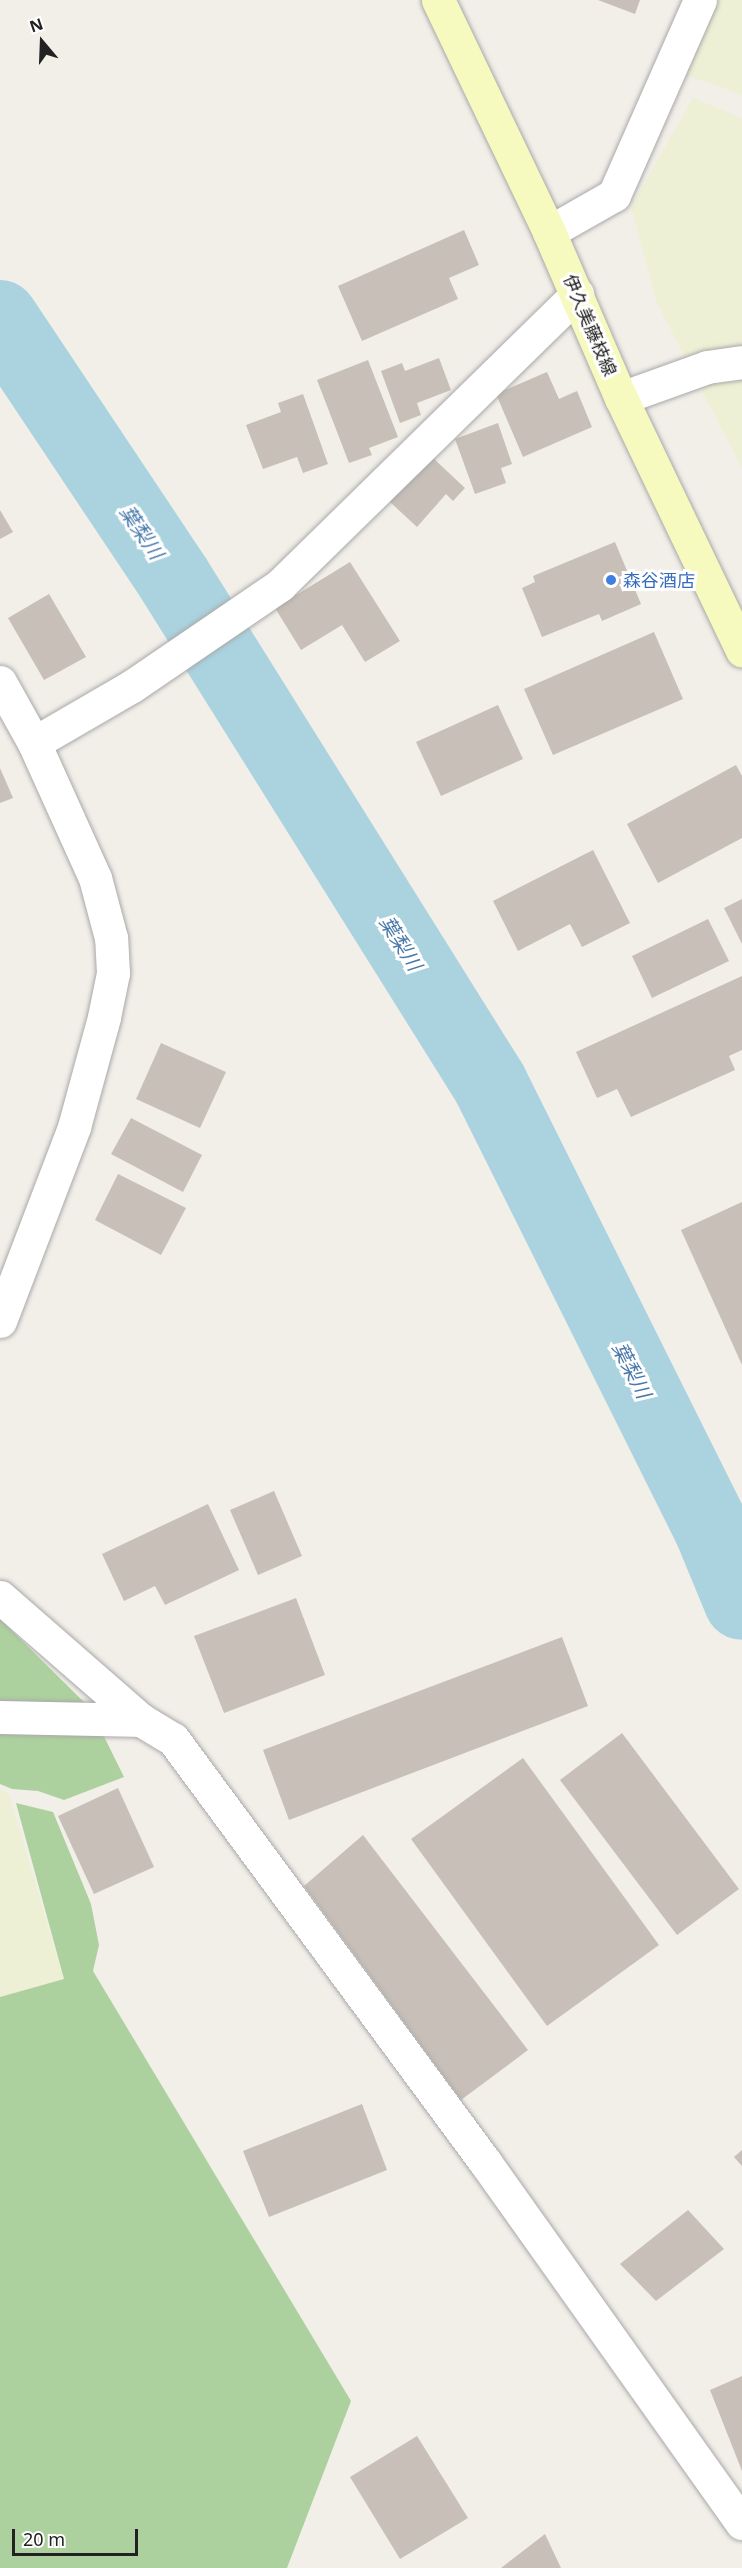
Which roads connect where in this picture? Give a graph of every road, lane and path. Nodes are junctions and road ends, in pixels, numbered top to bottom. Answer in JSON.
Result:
{"nodes":[{"id":1,"x":438,"y":0,"type":"edge"},
{"id":2,"x":700,"y":0,"type":"edge"},
{"id":3,"x":549,"y":232,"type":"junction"},
{"id":4,"x":577,"y":294,"type":"junction"},
{"id":5,"x":742,"y":362,"type":"edge"},
{"id":6,"x":621,"y":398,"type":"junction"},
{"id":7,"x":742,"y":650,"type":"edge"},
{"id":8,"x":0,"y":682,"type":"edge"},
{"id":9,"x":34,"y":743,"type":"junction"},
{"id":10,"x":0,"y":1321,"type":"edge"},
{"id":11,"x":0,"y":1597,"type":"edge"},
{"id":12,"x":0,"y":1717,"type":"edge"},
{"id":13,"x":141,"y":1720,"type":"junction"},
{"id":14,"x":742,"y":2523,"type":"edge"}],
"edges":[{"from":1,"to":3,"type":"main road","name":"伊久美藤枝線"},
{"from":2,"to":3,"type":"street"},
{"from":3,"to":4,"type":"main road","name":"伊久美藤枝線"},
{"from":4,"to":6,"type":"main road","name":"伊久美藤枝線"},
{"from":4,"to":9,"type":"street"},
{"from":5,"to":6,"type":"street"},
{"from":6,"to":7,"type":"main road","name":"伊久美藤枝線"},
{"from":8,"to":9,"type":"street"},
{"from":9,"to":10,"type":"street"},
{"from":11,"to":13,"type":"street"},
{"from":12,"to":13,"type":"street"},
{"from":13,"to":14,"type":"street"}]}
